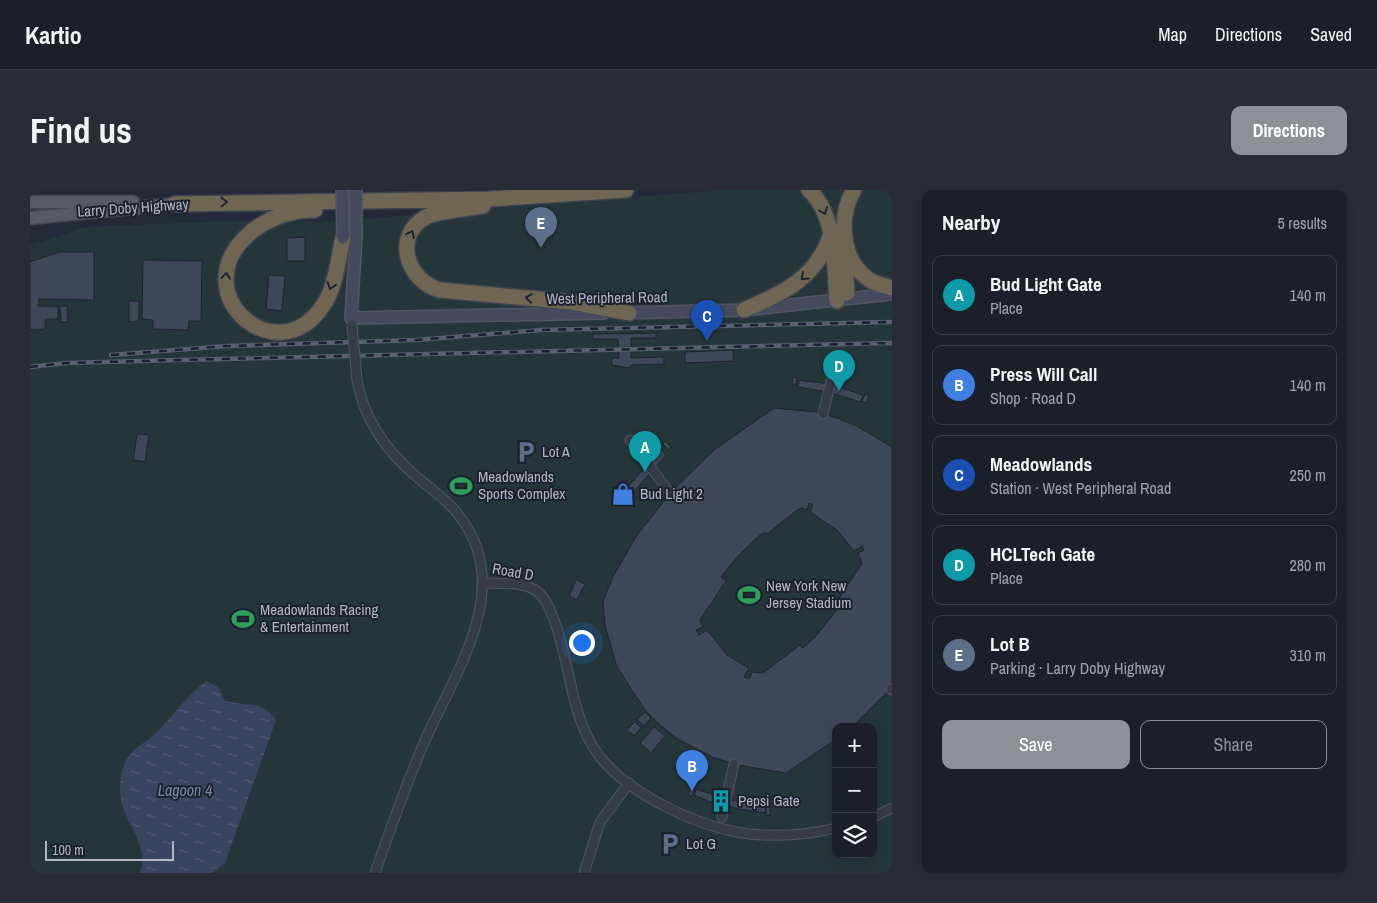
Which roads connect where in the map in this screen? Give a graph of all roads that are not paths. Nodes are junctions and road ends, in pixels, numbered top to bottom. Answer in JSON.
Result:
{"nodes":[{"id":1,"x":342,"y":190,"type":"edge"},
{"id":2,"x":356,"y":190,"type":"edge"},
{"id":3,"x":626,"y":190,"type":"edge"},
{"id":4,"x":809,"y":190,"type":"edge"},
{"id":5,"x":854,"y":190,"type":"edge"},
{"id":6,"x":521,"y":198,"type":"junction"},
{"id":7,"x":30,"y":202,"type":"edge"},
{"id":8,"x":381,"y":202,"type":"junction"},
{"id":9,"x":175,"y":204,"type":"junction"},
{"id":10,"x":30,"y":218,"type":"edge"},
{"id":11,"x":837,"y":237,"type":"junction"},
{"id":12,"x":349,"y":238,"type":"junction"},
{"id":13,"x":892,"y":288,"type":"edge"},
{"id":14,"x":892,"y":294,"type":"edge"},
{"id":15,"x":842,"y":300,"type":"junction"},
{"id":16,"x":744,"y":310,"type":"junction"},
{"id":17,"x":629,"y":312,"type":"junction"},
{"id":18,"x":351,"y":322,"type":"junction"},
{"id":19,"x":834,"y":369,"type":"dead end"},
{"id":20,"x":823,"y":414,"type":"dead end"},
{"id":21,"x":630,"y":440,"type":"dead end"},
{"id":22,"x":670,"y":493,"type":"dead end"},
{"id":23,"x":483,"y":583,"type":"junction"},
{"id":24,"x":734,"y":764,"type":"dead end"},
{"id":25,"x":629,"y":783,"type":"junction"},
{"id":26,"x":892,"y":808,"type":"edge"},
{"id":27,"x":877,"y":815,"type":"edge"},
{"id":28,"x":722,"y":817,"type":"dead end"},
{"id":29,"x":832,"y":829,"type":"edge"},
{"id":30,"x":375,"y":873,"type":"edge"},
{"id":31,"x":584,"y":873,"type":"edge"}],
"edges":[{"from":1,"to":12,"type":"street","name":"Road D","bridge":true},
{"from":2,"to":12,"type":"street","bridge":true},
{"from":3,"to":6,"type":"highway","name":"Larry Doby Highway"},
{"from":4,"to":11,"type":"highway","one_way":true},
{"from":5,"to":11,"type":"highway"},
{"from":6,"to":8,"type":"highway","name":"Larry Doby Highway"},
{"from":17,"to":6,"type":"highway","one_way":true},
{"from":7,"to":9,"type":"main road"},
{"from":9,"to":8,"type":"highway","name":"Larry Doby Highway","one_way":true},
{"from":12,"to":8,"type":"highway","one_way":true},
{"from":9,"to":10,"type":"main road","name":"Larry Doby Highway"},
{"from":11,"to":13,"type":"highway"},
{"from":11,"to":15,"type":"highway"},
{"from":11,"to":16,"type":"highway","one_way":true},
{"from":12,"to":18,"type":"street","name":"Road D"},
{"from":14,"to":15,"type":"street","name":"West Peripheral Road"},
{"from":15,"to":16,"type":"street","name":"West Peripheral Road"},
{"from":16,"to":17,"type":"street","name":"West Peripheral Road"},
{"from":17,"to":18,"type":"street","name":"West Peripheral Road"},
{"from":18,"to":23,"type":"street","name":"Road D","bridge":true},
{"from":19,"to":20,"type":"street"},
{"from":21,"to":22,"type":"street"},
{"from":23,"to":25,"type":"street","name":"Road D"},
{"from":23,"to":30,"type":"street"},
{"from":24,"to":28,"type":"street"},
{"from":25,"to":29,"type":"street","name":"Road D"},
{"from":25,"to":31,"type":"street"},
{"from":26,"to":27,"type":"street"}]}
